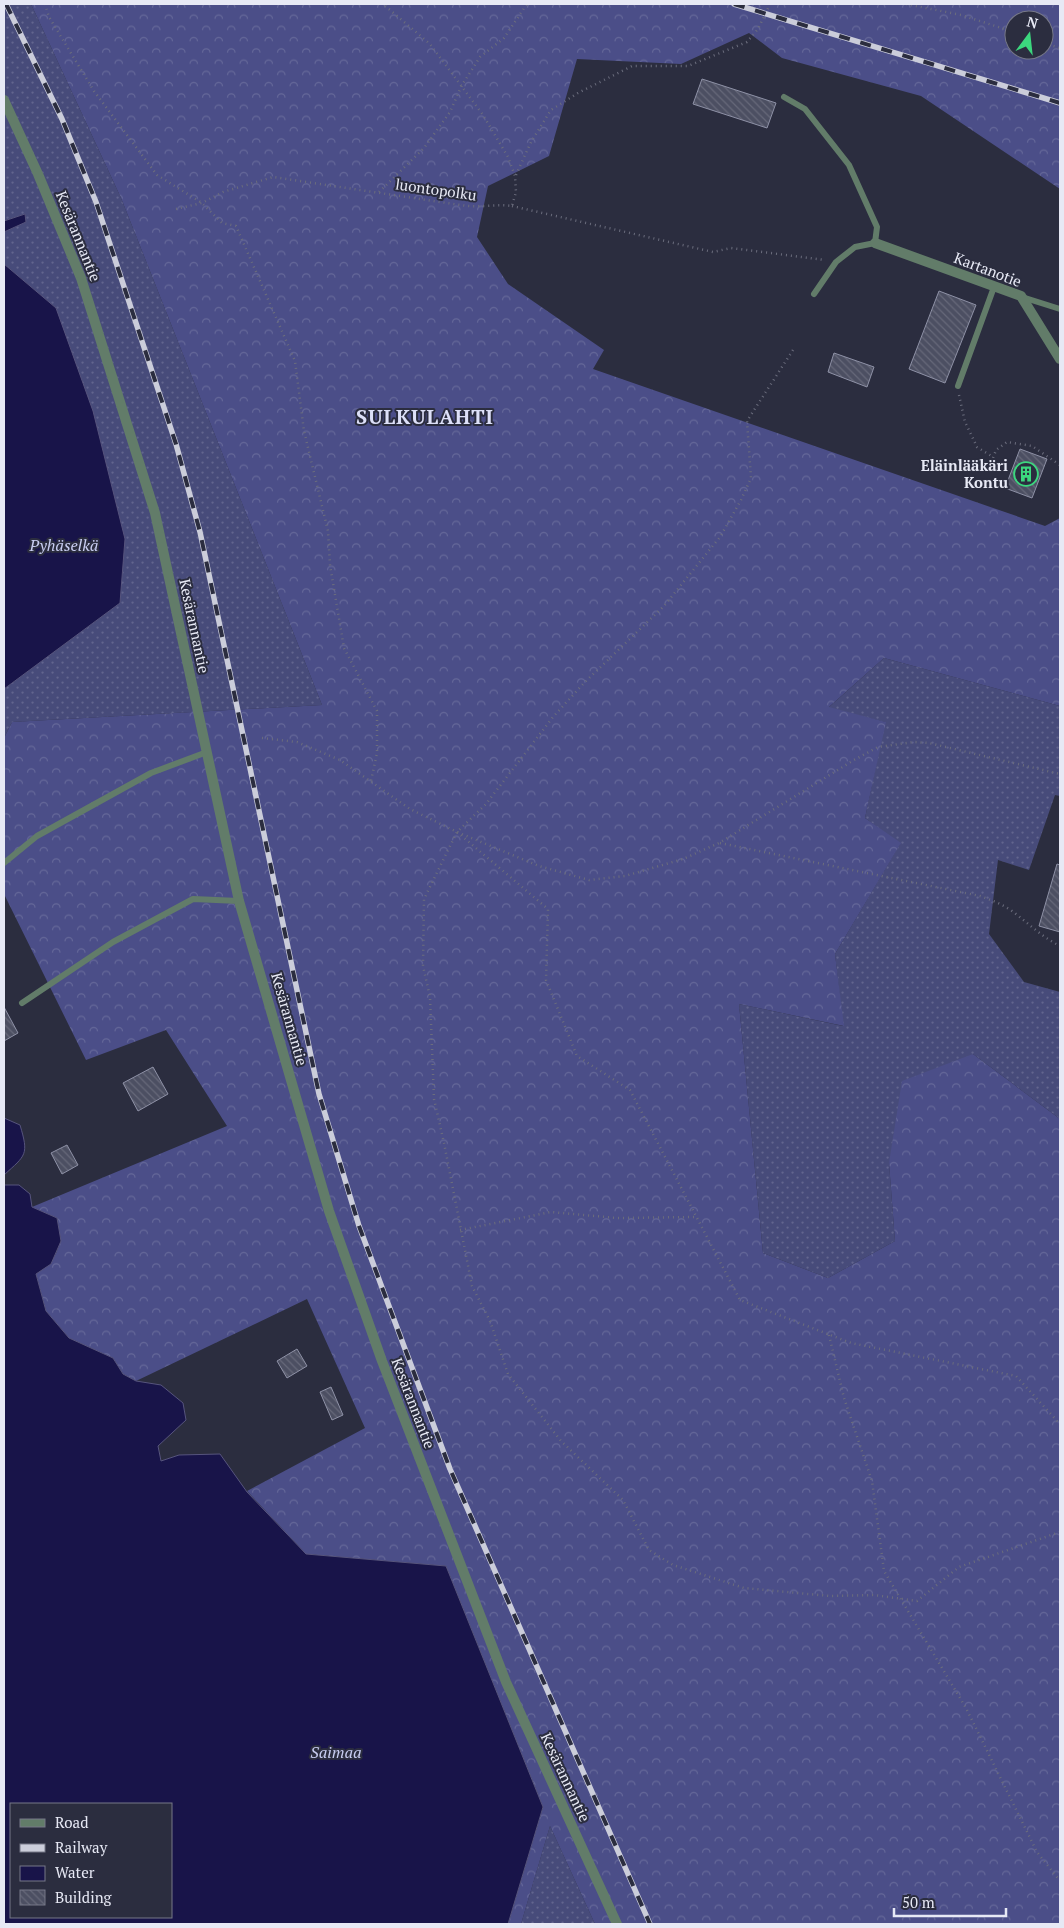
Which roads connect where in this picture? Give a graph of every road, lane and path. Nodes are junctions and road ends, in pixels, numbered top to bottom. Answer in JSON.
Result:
{"nodes":[{"id":1,"x":45,"y":4,"type":"edge"},
{"id":2,"x":383,"y":4,"type":"edge"},
{"id":3,"x":526,"y":4,"type":"edge"},
{"id":4,"x":770,"y":4,"type":"edge"},
{"id":5,"x":906,"y":4,"type":"edge"},
{"id":6,"x":1004,"y":29,"type":"edge"},
{"id":7,"x":462,"y":86,"type":"junction"},
{"id":8,"x":784,"y":97,"type":"dead end"},
{"id":9,"x":4,"y":100,"type":"edge"},
{"id":10,"x":515,"y":176,"type":"junction"},
{"id":11,"x":379,"y":192,"type":"junction"},
{"id":12,"x":202,"y":203,"type":"junction"},
{"id":13,"x":512,"y":206,"type":"junction"},
{"id":14,"x":176,"y":209,"type":"dead end"},
{"id":15,"x":875,"y":243,"type":"junction"},
{"id":16,"x":836,"y":262,"type":"junction"},
{"id":17,"x":994,"y":287,"type":"junction"},
{"id":18,"x":814,"y":294,"type":"dead end"},
{"id":19,"x":1021,"y":296,"type":"junction"},
{"id":20,"x":1060,"y":309,"type":"edge"},
{"id":21,"x":793,"y":350,"type":"dead end"},
{"id":22,"x":1060,"y":359,"type":"edge"},
{"id":23,"x":958,"y":386,"type":"joint"},
{"id":24,"x":993,"y":457,"type":"junction"},
{"id":25,"x":1060,"y":465,"type":"edge"},
{"id":26,"x":988,"y":472,"type":"dead end"},
{"id":27,"x":262,"y":738,"type":"dead end"},
{"id":28,"x":207,"y":752,"type":"junction"},
{"id":29,"x":1060,"y":774,"type":"edge"},
{"id":30,"x":371,"y":781,"type":"junction"},
{"id":31,"x":457,"y":832,"type":"junction"},
{"id":32,"x":719,"y":843,"type":"junction"},
{"id":33,"x":4,"y":863,"type":"edge"},
{"id":34,"x":239,"y":901,"type":"junction"},
{"id":35,"x":1060,"y":946,"type":"edge"},
{"id":36,"x":22,"y":1003,"type":"dead end"},
{"id":37,"x":696,"y":1217,"type":"junction"},
{"id":38,"x":460,"y":1230,"type":"junction"},
{"id":39,"x":829,"y":1335,"type":"junction"},
{"id":40,"x":1060,"y":1424,"type":"edge"},
{"id":41,"x":1060,"y":1532,"type":"edge"},
{"id":42,"x":901,"y":1599,"type":"junction"},
{"id":43,"x":1060,"y":1881,"type":"edge"},
{"id":44,"x":617,"y":1924,"type":"edge"}],
"edges":[{"from":1,"to":12,"type":"path"},
{"from":2,"to":7,"type":"path"},
{"from":3,"to":7,"type":"path"},
{"from":4,"to":10,"type":"path"},
{"from":5,"to":6,"type":"path"},
{"from":7,"to":10,"type":"path"},
{"from":7,"to":11,"type":"path"},
{"from":8,"to":15,"type":"lane"},
{"from":9,"to":28,"type":"street","name":"Kesärannantie"},
{"from":10,"to":13,"type":"path"},
{"from":11,"to":12,"type":"path","name":"luontopolku"},
{"from":11,"to":13,"type":"path","name":"luontopolku"},
{"from":12,"to":14,"type":"path","name":"luontopolku"},
{"from":12,"to":30,"type":"path"},
{"from":13,"to":16,"type":"path","name":"luontopolku"},
{"from":15,"to":16,"type":"lane"},
{"from":15,"to":17,"type":"street","name":"Kartanotie"},
{"from":16,"to":18,"type":"lane"},
{"from":17,"to":19,"type":"street","name":"Kartanotie"},
{"from":17,"to":23,"type":"lane"},
{"from":19,"to":20,"type":"lane"},
{"from":19,"to":22,"type":"street","name":"Kartanotie"},
{"from":21,"to":31,"type":"path"},
{"from":23,"to":24,"type":"path"},
{"from":24,"to":25,"type":"path"},
{"from":24,"to":26,"type":"path"},
{"from":27,"to":30,"type":"path"},
{"from":28,"to":33,"type":"lane"},
{"from":28,"to":34,"type":"street","name":"Kesärannantie"},
{"from":29,"to":32,"type":"path"},
{"from":30,"to":31,"type":"path"},
{"from":31,"to":32,"type":"path"},
{"from":31,"to":37,"type":"path"},
{"from":31,"to":38,"type":"path"},
{"from":32,"to":35,"type":"path"},
{"from":34,"to":36,"type":"lane"},
{"from":34,"to":44,"type":"street","name":"Kesärannantie"},
{"from":37,"to":38,"type":"path"},
{"from":37,"to":39,"type":"path"},
{"from":38,"to":42,"type":"path"},
{"from":39,"to":40,"type":"path"},
{"from":39,"to":42,"type":"path"},
{"from":41,"to":42,"type":"path"},
{"from":42,"to":43,"type":"path"}]}
